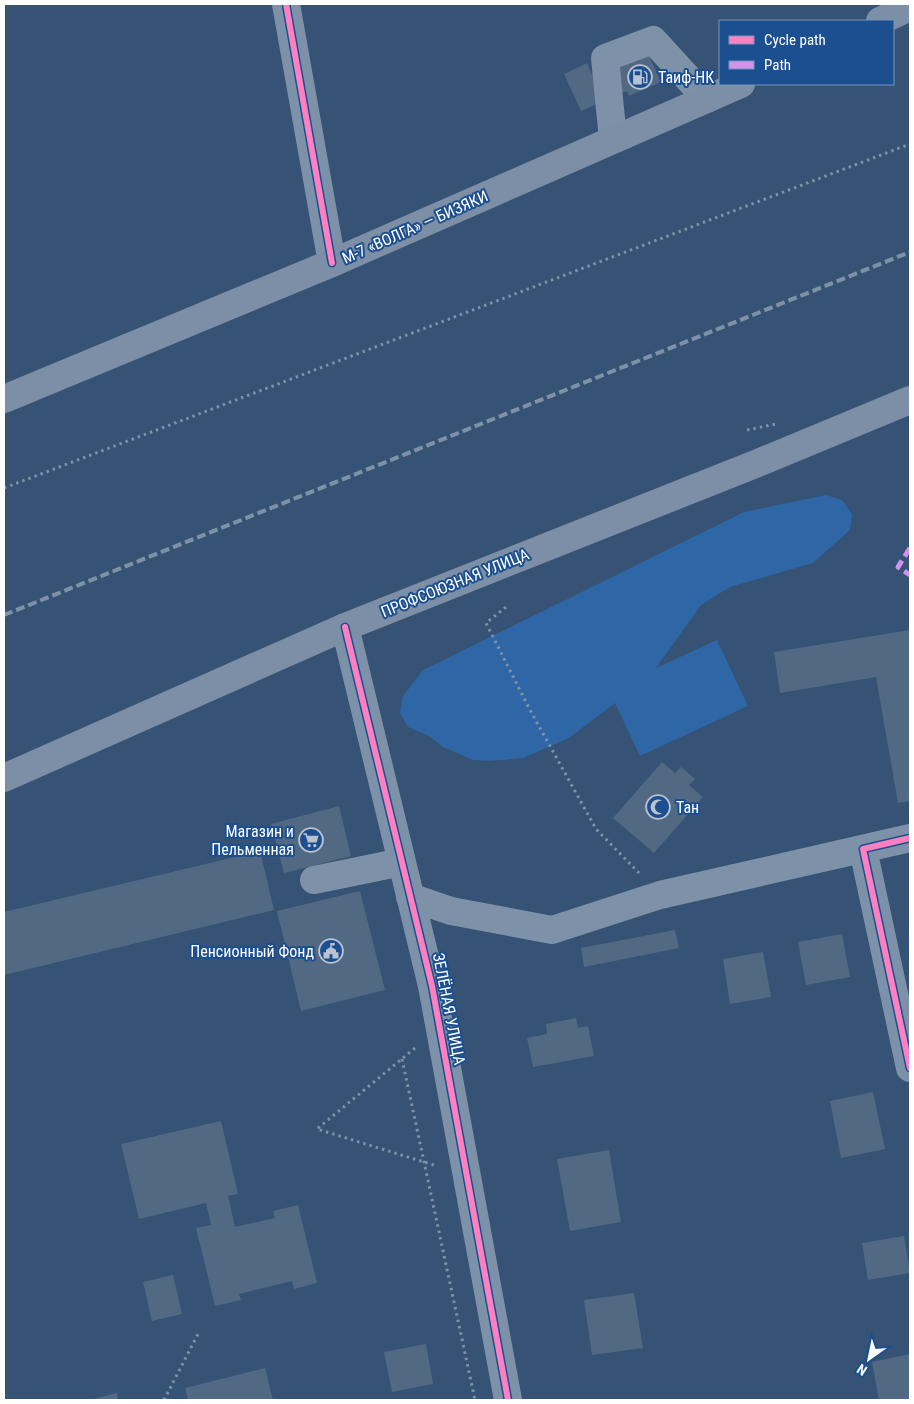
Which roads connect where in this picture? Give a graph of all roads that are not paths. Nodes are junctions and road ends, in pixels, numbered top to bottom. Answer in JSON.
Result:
{"nodes":[{"id":1,"x":286,"y":4,"type":"edge"},
{"id":2,"x":739,"y":85,"type":"edge"},
{"id":3,"x":708,"y":99,"type":"junction"},
{"id":4,"x":613,"y":139,"type":"junction"},
{"id":5,"x":332,"y":263,"type":"junction"},
{"id":6,"x":4,"y":399,"type":"edge"},
{"id":7,"x":910,"y":400,"type":"edge"},
{"id":8,"x":345,"y":626,"type":"junction"},
{"id":9,"x":4,"y":778,"type":"edge"},
{"id":10,"x":910,"y":838,"type":"edge"},
{"id":11,"x":863,"y":849,"type":"junction"},
{"id":12,"x":402,"y":862,"type":"junction"},
{"id":13,"x":314,"y":880,"type":"dead end"},
{"id":14,"x":410,"y":897,"type":"junction"},
{"id":15,"x":910,"y":1068,"type":"edge"},
{"id":16,"x":508,"y":1400,"type":"edge"}],
"edges":[{"from":1,"to":5,"type":"street"},
{"from":2,"to":3,"type":"main road","name":"М-7 «ВОЛГА» — БИЗЯКИ"},
{"from":3,"to":4,"type":"main road","name":"М-7 «ВОЛГА» — БИЗЯКИ"},
{"from":3,"to":4,"type":"street"},
{"from":4,"to":5,"type":"main road","name":"М-7 «ВОЛГА» — БИЗЯКИ"},
{"from":5,"to":6,"type":"main road","name":"М-7 «ВОЛГА» — БИЗЯКИ"},
{"from":7,"to":8,"type":"main road","name":"ПРОФСОЮЗНАЯ УЛИЦА"},
{"from":8,"to":9,"type":"main road","name":"ПРОФСОЮЗНАЯ УЛИЦА"},
{"from":8,"to":12,"type":"street","name":"ЗЕЛЁНАЯ УЛИЦА"},
{"from":10,"to":11,"type":"street"},
{"from":11,"to":14,"type":"street"},
{"from":11,"to":15,"type":"street"},
{"from":12,"to":13,"type":"street"},
{"from":12,"to":14,"type":"street","name":"ЗЕЛЁНАЯ УЛИЦА"},
{"from":14,"to":16,"type":"street","name":"ЗЕЛЁНАЯ УЛИЦА"}]}
